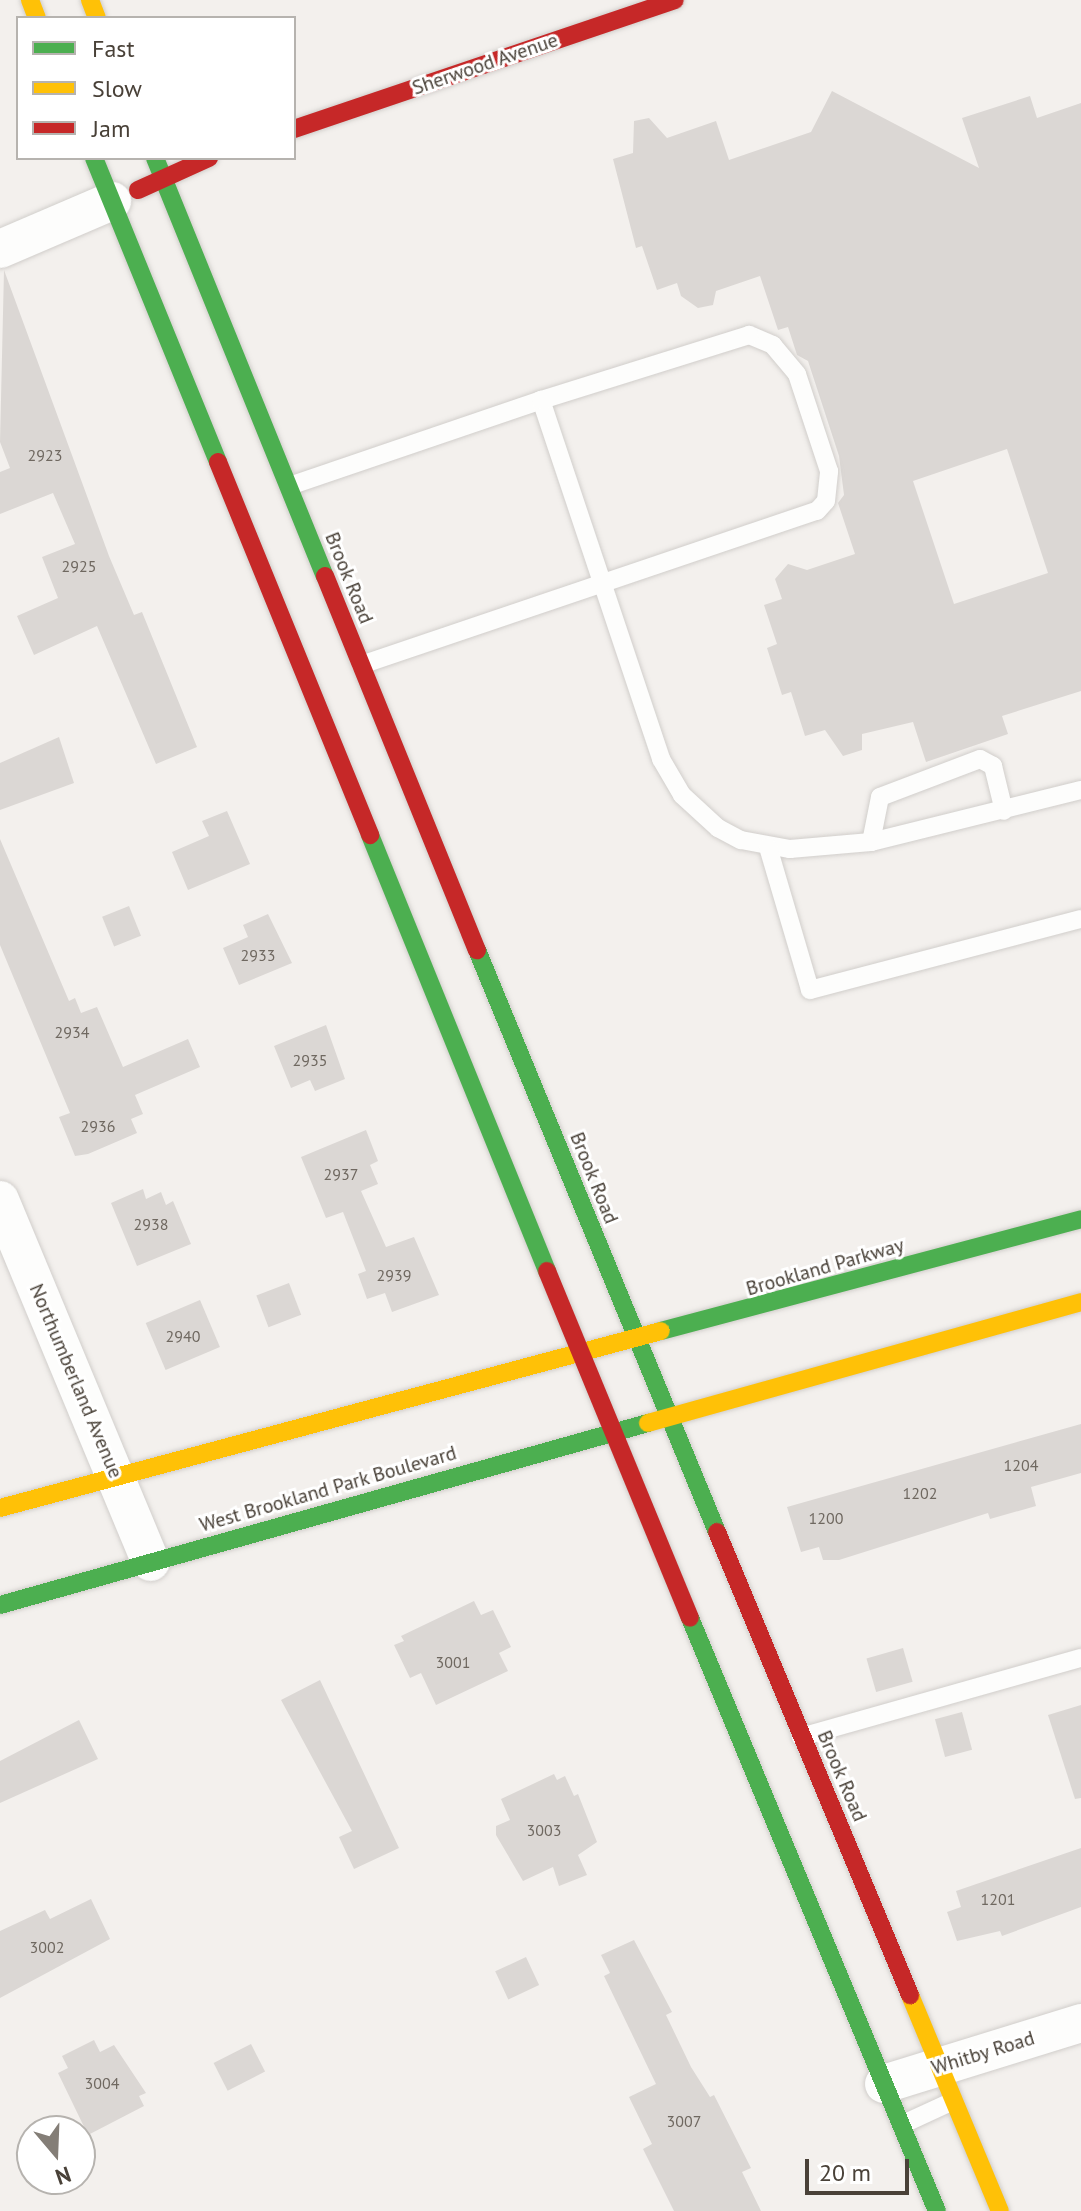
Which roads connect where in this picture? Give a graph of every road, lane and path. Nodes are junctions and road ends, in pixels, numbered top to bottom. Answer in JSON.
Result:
{"nodes":[{"id":1,"x":675,"y":0,"type":"edge"},
{"id":2,"x":296,"y":128,"type":"edge"},
{"id":3,"x":95,"y":160,"type":"edge"},
{"id":4,"x":156,"y":160,"type":"edge"},
{"id":5,"x":204,"y":160,"type":"edge"},
{"id":6,"x":163,"y":178,"type":"junction"},
{"id":7,"x":112,"y":201,"type":"junction"},
{"id":8,"x":0,"y":249,"type":"edge"},
{"id":9,"x":541,"y":400,"type":"junction"},
{"id":10,"x":289,"y":486,"type":"junction"},
{"id":11,"x":603,"y":583,"type":"junction"},
{"id":12,"x":361,"y":665,"type":"junction"},
{"id":13,"x":1081,"y":790,"type":"edge"},
{"id":14,"x":1004,"y":811,"type":"junction"},
{"id":15,"x":871,"y":842,"type":"junction"},
{"id":16,"x":768,"y":847,"type":"junction"},
{"id":17,"x":1081,"y":919,"type":"edge"},
{"id":18,"x":0,"y":1200,"type":"edge"},
{"id":19,"x":1081,"y":1219,"type":"edge"},
{"id":20,"x":1081,"y":1302,"type":"edge"},
{"id":21,"x":636,"y":1340,"type":"junction"},
{"id":22,"x":580,"y":1352,"type":"junction"},
{"id":23,"x":668,"y":1416,"type":"junction"},
{"id":24,"x":612,"y":1431,"type":"junction"},
{"id":25,"x":116,"y":1477,"type":"junction"},
{"id":26,"x":0,"y":1508,"type":"edge"},
{"id":27,"x":151,"y":1562,"type":"junction"},
{"id":28,"x":0,"y":1605,"type":"edge"},
{"id":29,"x":1081,"y":1658,"type":"edge"},
{"id":30,"x":801,"y":1737,"type":"junction"},
{"id":31,"x":1081,"y":2023,"type":"edge"},
{"id":32,"x":884,"y":2084,"type":"junction"},
{"id":33,"x":946,"y":2084,"type":"junction"},
{"id":34,"x":901,"y":2125,"type":"junction"},
{"id":35,"x":937,"y":2211,"type":"edge"},
{"id":36,"x":1000,"y":2211,"type":"edge"}],
"edges":[{"from":1,"to":2,"type":"main road","name":"Sherwood Avenue"},
{"from":3,"to":7,"type":"main road"},
{"from":4,"to":6,"type":"main road","name":"Brook Road"},
{"from":5,"to":6,"type":"main road"},
{"from":6,"to":7,"type":"main road"},
{"from":6,"to":10,"type":"main road","name":"Brook Road"},
{"from":7,"to":8,"type":"street"},
{"from":7,"to":22,"type":"main road"},
{"from":9,"to":10,"type":"lane"},
{"from":9,"to":11,"type":"lane"},
{"from":9,"to":11,"type":"lane"},
{"from":10,"to":12,"type":"main road","name":"Brook Road"},
{"from":11,"to":12,"type":"lane"},
{"from":11,"to":16,"type":"lane"},
{"from":12,"to":21,"type":"main road","name":"Brook Road"},
{"from":13,"to":14,"type":"lane"},
{"from":14,"to":15,"type":"lane"},
{"from":14,"to":15,"type":"lane"},
{"from":15,"to":16,"type":"lane"},
{"from":16,"to":17,"type":"lane"},
{"from":18,"to":25,"type":"street","name":"Northumberland Avenue"},
{"from":19,"to":21,"type":"main road","name":"Brookland Parkway"},
{"from":20,"to":23,"type":"main road"},
{"from":21,"to":22,"type":"main road","name":"Brookland Parkway"},
{"from":21,"to":23,"type":"main road","name":"Brook Road"},
{"from":22,"to":24,"type":"main road"},
{"from":22,"to":25,"type":"main road"},
{"from":23,"to":24,"type":"main road","name":"West Brookland Park Boulevard"},
{"from":23,"to":30,"type":"main road","name":"Brook Road"},
{"from":24,"to":27,"type":"main road","name":"West Brookland Park Boulevard"},
{"from":24,"to":32,"type":"main road"},
{"from":25,"to":26,"type":"main road"},
{"from":25,"to":27,"type":"street","name":"Northumberland Avenue"},
{"from":27,"to":28,"type":"main road","name":"West Brookland Park Boulevard"},
{"from":29,"to":30,"type":"lane"},
{"from":30,"to":33,"type":"main road","name":"Brook Road"},
{"from":31,"to":33,"type":"street","name":"Whitby Road"},
{"from":32,"to":33,"type":"street","name":"Whitby Road"},
{"from":32,"to":34,"type":"main road"},
{"from":33,"to":34,"type":"lane"},
{"from":33,"to":36,"type":"main road","name":"Brook Road"},
{"from":34,"to":35,"type":"main road"}]}
